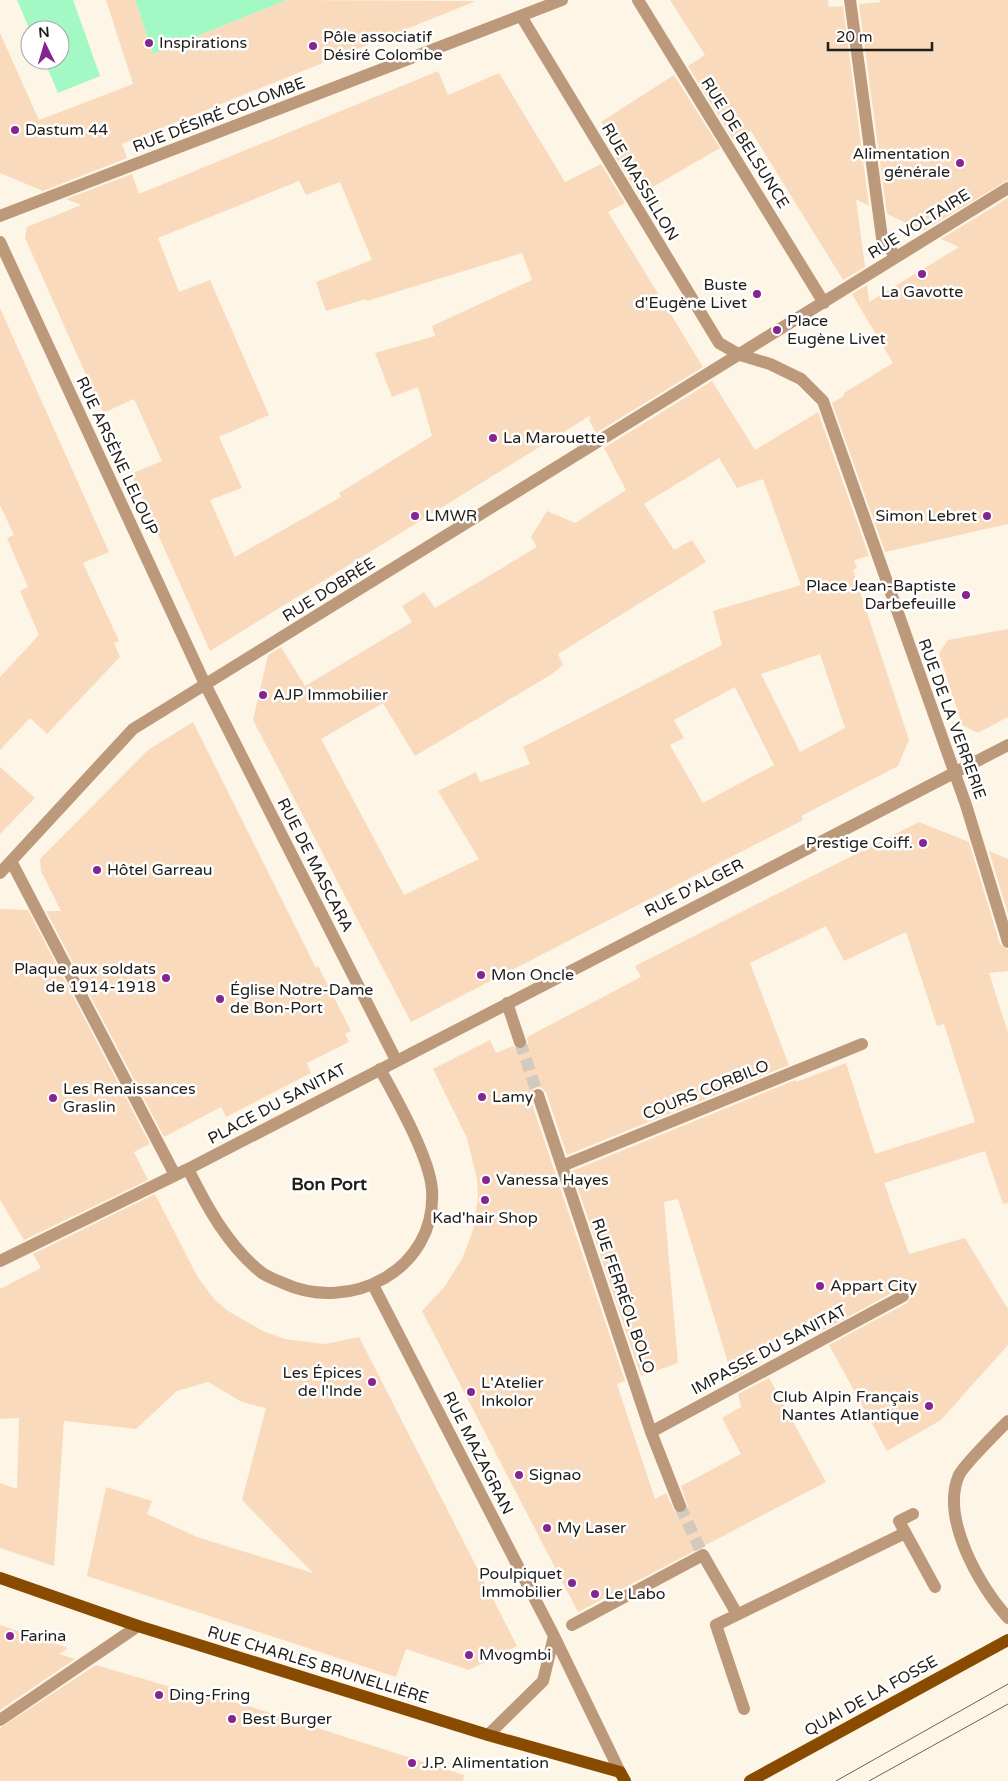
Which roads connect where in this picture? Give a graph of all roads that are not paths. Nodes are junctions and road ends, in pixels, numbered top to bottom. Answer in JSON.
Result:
{"nodes":[{"id":1,"x":562,"y":0,"type":"edge"},
{"id":2,"x":638,"y":0,"type":"edge"},
{"id":3,"x":850,"y":0,"type":"edge"},
{"id":4,"x":521,"y":16,"type":"junction"},
{"id":5,"x":1008,"y":188,"type":"edge"},
{"id":6,"x":0,"y":216,"type":"edge"},
{"id":7,"x":0,"y":242,"type":"edge"},
{"id":8,"x":896,"y":257,"type":"junction"},
{"id":9,"x":824,"y":303,"type":"junction"},
{"id":10,"x":740,"y":355,"type":"junction"},
{"id":11,"x":205,"y":684,"type":"junction"},
{"id":12,"x":1008,"y":745,"type":"edge"},
{"id":13,"x":954,"y":772,"type":"junction"},
{"id":14,"x":11,"y":861,"type":"junction"},
{"id":15,"x":0,"y":873,"type":"edge"},
{"id":16,"x":1008,"y":942,"type":"edge"},
{"id":17,"x":507,"y":1003,"type":"junction"},
{"id":18,"x":520,"y":1042,"type":"tunnel mouth"},
{"id":19,"x":862,"y":1044,"type":"dead end"},
{"id":20,"x":396,"y":1060,"type":"junction"},
{"id":21,"x":380,"y":1069,"type":"junction"},
{"id":22,"x":538,"y":1095,"type":"tunnel mouth"},
{"id":23,"x":562,"y":1166,"type":"junction"},
{"id":24,"x":188,"y":1169,"type":"junction"},
{"id":25,"x":175,"y":1175,"type":"junction"},
{"id":26,"x":0,"y":1261,"type":"edge"},
{"id":27,"x":373,"y":1285,"type":"junction"},
{"id":28,"x":903,"y":1296,"type":"dead end"},
{"id":29,"x":1008,"y":1421,"type":"edge"},
{"id":30,"x":651,"y":1432,"type":"junction"},
{"id":31,"x":680,"y":1506,"type":"tunnel mouth"},
{"id":32,"x":913,"y":1514,"type":"dead end"},
{"id":33,"x":906,"y":1533,"type":"junction"},
{"id":34,"x":0,"y":1578,"type":"edge"},
{"id":35,"x":936,"y":1587,"type":"dead end"},
{"id":36,"x":737,"y":1614,"type":"junction"},
{"id":37,"x":1008,"y":1618,"type":"edge"},
{"id":38,"x":572,"y":1625,"type":"dead end"},
{"id":39,"x":138,"y":1626,"type":"junction"},
{"id":40,"x":554,"y":1636,"type":"junction"},
{"id":41,"x":1008,"y":1640,"type":"edge"},
{"id":42,"x":744,"y":1710,"type":"dead end"},
{"id":43,"x":0,"y":1720,"type":"edge"},
{"id":44,"x":488,"y":1735,"type":"junction"},
{"id":45,"x":622,"y":1776,"type":"edge"},
{"id":46,"x":750,"y":1781,"type":"edge"}],
"edges":[{"from":1,"to":4,"type":"street","name":"RUE DÉSIRÉ COLOMBE"},
{"from":2,"to":9,"type":"street","name":"RUE DE BELSUNCE"},
{"from":3,"to":8,"type":"street"},
{"from":4,"to":6,"type":"street","name":"RUE DÉSIRÉ COLOMBE"},
{"from":4,"to":10,"type":"street","name":"RUE MASSILLON"},
{"from":5,"to":8,"type":"street","name":"RUE VOLTAIRE"},
{"from":7,"to":11,"type":"street","name":"RUE ARSÈNE LELOUP"},
{"from":8,"to":9,"type":"street","name":"RUE VOLTAIRE"},
{"from":9,"to":10,"type":"street"},
{"from":10,"to":11,"type":"street","name":"RUE DOBRÉE"},
{"from":10,"to":13,"type":"street","name":"RUE DE LA VERRERIE"},
{"from":11,"to":14,"type":"street","name":"RUE DOBRÉE"},
{"from":11,"to":20,"type":"street","name":"RUE DE MASCARA"},
{"from":12,"to":13,"type":"street","name":"RUE D'ALGER"},
{"from":13,"to":16,"type":"street","name":"RUE DE LA VERRERIE"},
{"from":13,"to":17,"type":"street","name":"RUE D'ALGER"},
{"from":14,"to":15,"type":"street","name":"RUE DOBRÉE"},
{"from":14,"to":25,"type":"street"},
{"from":17,"to":18,"type":"street"},
{"from":17,"to":20,"type":"street","name":"RUE D'ALGER"},
{"from":19,"to":23,"type":"street","name":"COURS CORBILO"},
{"from":20,"to":21,"type":"street","name":"PLACE DU SANITAT"},
{"from":21,"to":24,"type":"street","name":"PLACE DU SANITAT"},
{"from":21,"to":27,"type":"street"},
{"from":22,"to":23,"type":"street","name":"RUE FERRÉOL BOLO"},
{"from":23,"to":30,"type":"street","name":"RUE FERRÉOL BOLO"},
{"from":24,"to":25,"type":"street","name":"PLACE DU SANITAT"},
{"from":24,"to":27,"type":"street"},
{"from":25,"to":26,"type":"street","name":"PLACE DU SANITAT"},
{"from":27,"to":40,"type":"street","name":"RUE MAZAGRAN"},
{"from":28,"to":30,"type":"street","name":"IMPASSE DU SANITAT"},
{"from":29,"to":37,"type":"street"},
{"from":30,"to":31,"type":"street","name":"RUE FERRÉOL BOLO"},
{"from":32,"to":33,"type":"street"},
{"from":33,"to":35,"type":"street"},
{"from":33,"to":36,"type":"street"},
{"from":34,"to":39,"type":"main road","name":"RUE CHARLES BRUNELLIÈRE"},
{"from":36,"to":38,"type":"street"},
{"from":36,"to":42,"type":"street"},
{"from":39,"to":43,"type":"street"},
{"from":39,"to":44,"type":"main road","name":"RUE CHARLES BRUNELLIÈRE"},
{"from":40,"to":44,"type":"street"},
{"from":40,"to":45,"type":"street","name":"RUE MAZAGRAN"},
{"from":41,"to":46,"type":"main road","name":"QUAI DE LA FOSSE"},
{"from":44,"to":45,"type":"main road","name":"RUE CHARLES BRUNELLIÈRE"}]}
